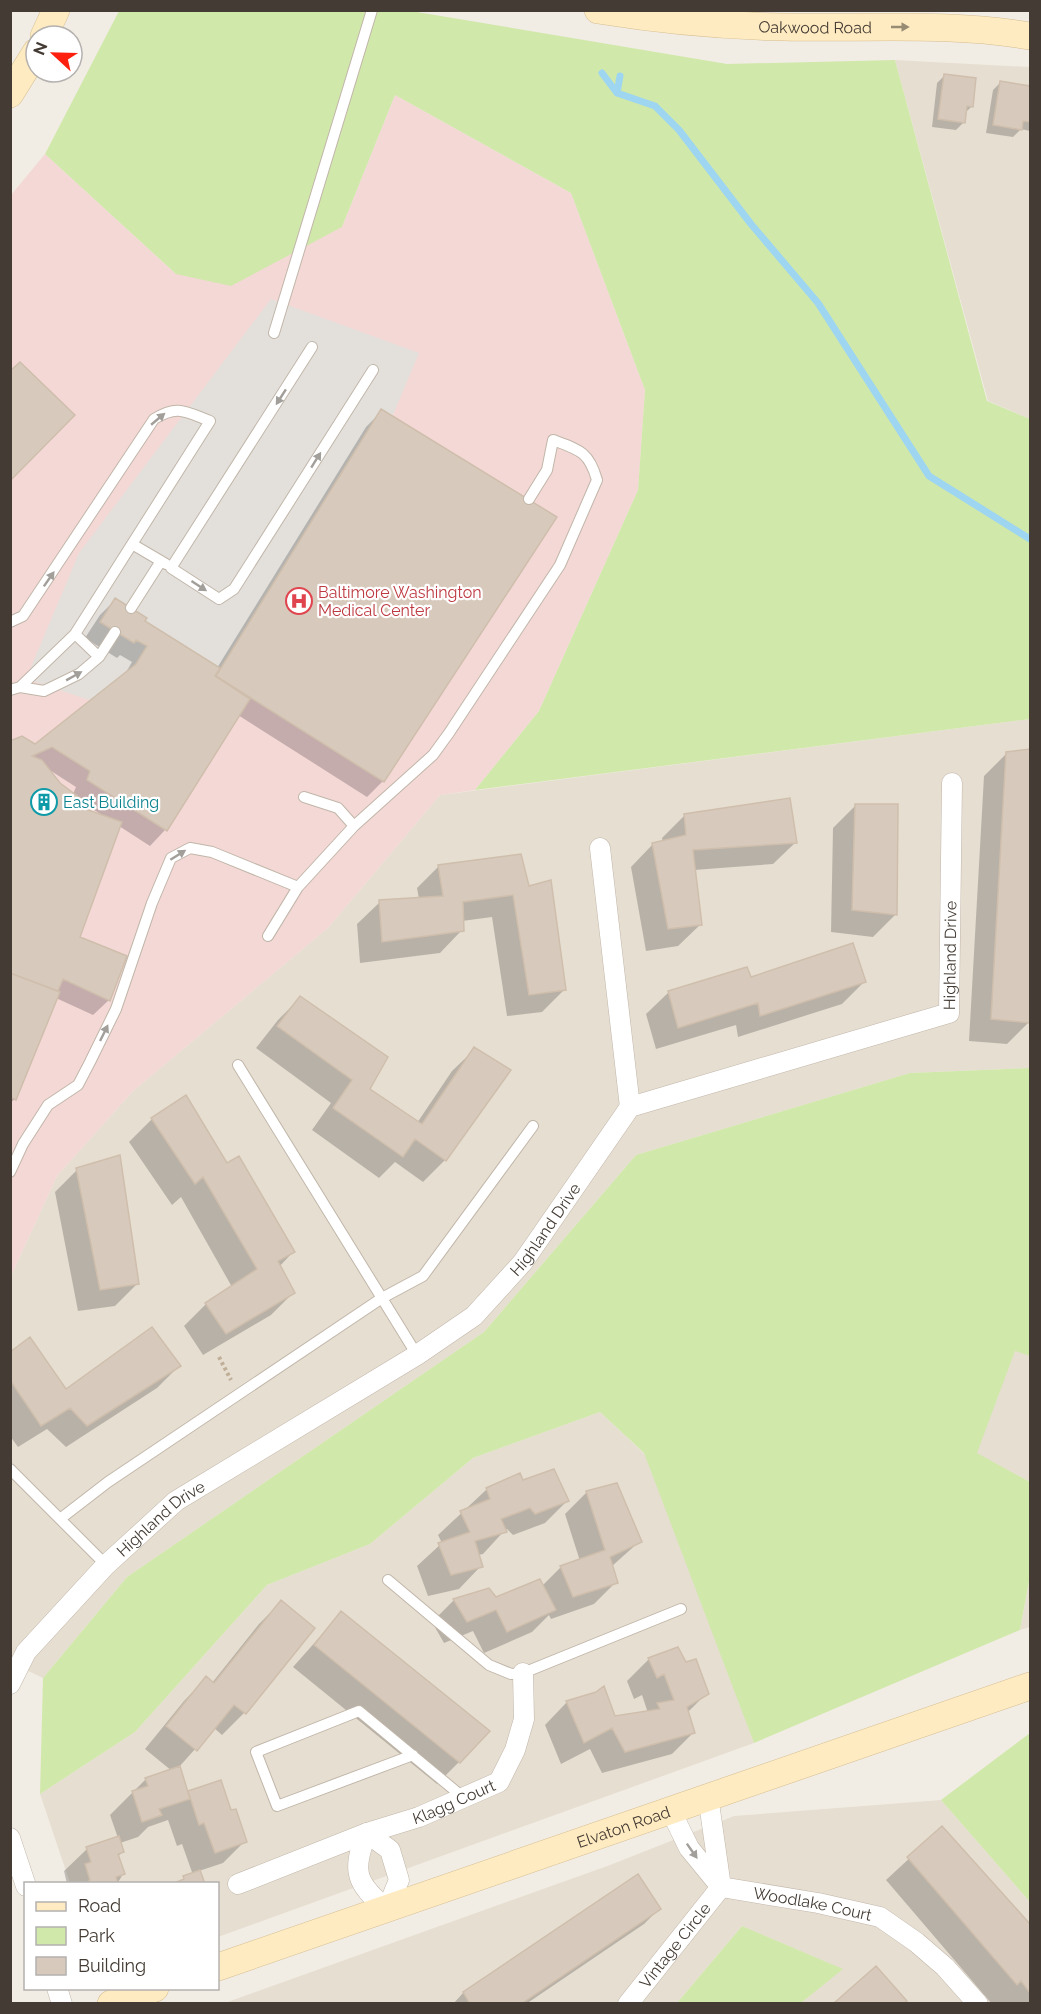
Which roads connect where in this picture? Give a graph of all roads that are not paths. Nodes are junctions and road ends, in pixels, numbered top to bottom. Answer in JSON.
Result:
{"nodes":[{"id":1,"x":56,"y":10,"type":"edge"},
{"id":2,"x":372,"y":10,"type":"edge"},
{"id":3,"x":598,"y":10,"type":"edge"},
{"id":4,"x":939,"y":19,"type":"edge"},
{"id":5,"x":50,"y":24,"type":"edge"},
{"id":6,"x":1030,"y":36,"type":"edge"},
{"id":7,"x":24,"y":71,"type":"edge"},
{"id":8,"x":10,"y":94,"type":"edge"},
{"id":9,"x":274,"y":333,"type":"dead end"},
{"id":10,"x":312,"y":347,"type":"dead end"},
{"id":11,"x":373,"y":370,"type":"dead end"},
{"id":12,"x":529,"y":499,"type":"dead end"},
{"id":13,"x":132,"y":543,"type":"junction"},
{"id":14,"x":166,"y":565,"type":"junction"},
{"id":15,"x":131,"y":608,"type":"dead end"},
{"id":16,"x":10,"y":622,"type":"edge"},
{"id":17,"x":115,"y":632,"type":"dead end"},
{"id":18,"x":75,"y":634,"type":"junction"},
{"id":19,"x":99,"y":657,"type":"junction"},
{"id":20,"x":15,"y":688,"type":"edge"},
{"id":21,"x":952,"y":783,"type":"dead end"},
{"id":22,"x":304,"y":797,"type":"dead end"},
{"id":23,"x":354,"y":826,"type":"junction"},
{"id":24,"x":600,"y":848,"type":"dead end"},
{"id":25,"x":298,"y":887,"type":"junction"},
{"id":26,"x":268,"y":936,"type":"dead end"},
{"id":27,"x":238,"y":1065,"type":"dead end"},
{"id":28,"x":630,"y":1107,"type":"junction"},
{"id":29,"x":533,"y":1126,"type":"dead end"},
{"id":30,"x":10,"y":1172,"type":"edge"},
{"id":31,"x":382,"y":1298,"type":"junction"},
{"id":32,"x":417,"y":1355,"type":"junction"},
{"id":33,"x":10,"y":1469,"type":"edge"},
{"id":34,"x":60,"y":1519,"type":"junction"},
{"id":35,"x":106,"y":1565,"type":"junction"},
{"id":36,"x":388,"y":1580,"type":"dead end"},
{"id":37,"x":681,"y":1609,"type":"dead end"},
{"id":38,"x":523,"y":1673,"type":"junction"},
{"id":39,"x":10,"y":1684,"type":"edge"},
{"id":40,"x":1030,"y":1686,"type":"edge"},
{"id":41,"x":412,"y":1755,"type":"junction"},
{"id":42,"x":708,"y":1796,"type":"junction"},
{"id":43,"x":464,"y":1798,"type":"junction"},
{"id":44,"x":670,"y":1809,"type":"junction"},
{"id":45,"x":367,"y":1833,"type":"junction"},
{"id":46,"x":10,"y":1838,"type":"edge"},
{"id":47,"x":25,"y":1882,"type":"edge"},
{"id":48,"x":238,"y":1884,"type":"dead end"},
{"id":49,"x":721,"y":1887,"type":"junction"},
{"id":50,"x":387,"y":1909,"type":"junction"},
{"id":51,"x":219,"y":1967,"type":"edge"},
{"id":52,"x":152,"y":1990,"type":"edge"},
{"id":53,"x":111,"y":2004,"type":"edge"},
{"id":54,"x":628,"y":2004,"type":"edge"},
{"id":55,"x":978,"y":2004,"type":"edge"}],
"edges":[{"from":1,"to":5,"type":"street"},
{"from":2,"to":9,"type":"lane"},
{"from":3,"to":4,"type":"street","name":"Oakwood Road","one_way":true},
{"from":4,"to":6,"type":"street","name":"Oakwood Road"},
{"from":7,"to":8,"type":"street"},
{"from":10,"to":14,"type":"lane","one_way":true},
{"from":14,"to":11,"type":"lane","one_way":true},
{"from":12,"to":23,"type":"lane"},
{"from":13,"to":14,"type":"lane"},
{"from":16,"to":13,"type":"lane","one_way":true},
{"from":13,"to":18,"type":"lane"},
{"from":14,"to":15,"type":"lane"},
{"from":17,"to":19,"type":"lane"},
{"from":18,"to":19,"type":"lane"},
{"from":18,"to":20,"type":"lane"},
{"from":20,"to":19,"type":"lane","one_way":true},
{"from":21,"to":28,"type":"street","name":"Highland Drive"},
{"from":22,"to":23,"type":"lane"},
{"from":23,"to":25,"type":"lane"},
{"from":24,"to":28,"type":"street"},
{"from":25,"to":26,"type":"lane"},
{"from":30,"to":25,"type":"lane","one_way":true},
{"from":27,"to":31,"type":"lane"},
{"from":28,"to":32,"type":"street","name":"Highland Drive"},
{"from":29,"to":31,"type":"lane"},
{"from":31,"to":32,"type":"lane"},
{"from":31,"to":34,"type":"lane"},
{"from":32,"to":35,"type":"street","name":"Highland Drive"},
{"from":33,"to":34,"type":"lane"},
{"from":34,"to":35,"type":"lane"},
{"from":35,"to":39,"type":"street","name":"Highland Drive"},
{"from":36,"to":38,"type":"lane"},
{"from":37,"to":38,"type":"lane"},
{"from":38,"to":43,"type":"street","name":"Klagg Court"},
{"from":40,"to":42,"type":"street","name":"Elvaton Road"},
{"from":41,"to":41,"type":"lane"},
{"from":41,"to":43,"type":"lane"},
{"from":42,"to":44,"type":"street","name":"Elvaton Road"},
{"from":42,"to":49,"type":"street","name":"Vintage Circle"},
{"from":43,"to":45,"type":"street","name":"Klagg Court"},
{"from":44,"to":49,"type":"street","name":"Vintage Circle","one_way":true},
{"from":44,"to":50,"type":"street","name":"Elvaton Road"},
{"from":45,"to":48,"type":"street","name":"Klagg Court"},
{"from":45,"to":50,"type":"street"},
{"from":45,"to":50,"type":"street"},
{"from":46,"to":47,"type":"street"},
{"from":49,"to":54,"type":"street","name":"Vintage Circle"},
{"from":49,"to":55,"type":"street","name":"Woodlake Court"},
{"from":50,"to":51,"type":"street","name":"Elvaton Road"},
{"from":52,"to":53,"type":"street"}]}
